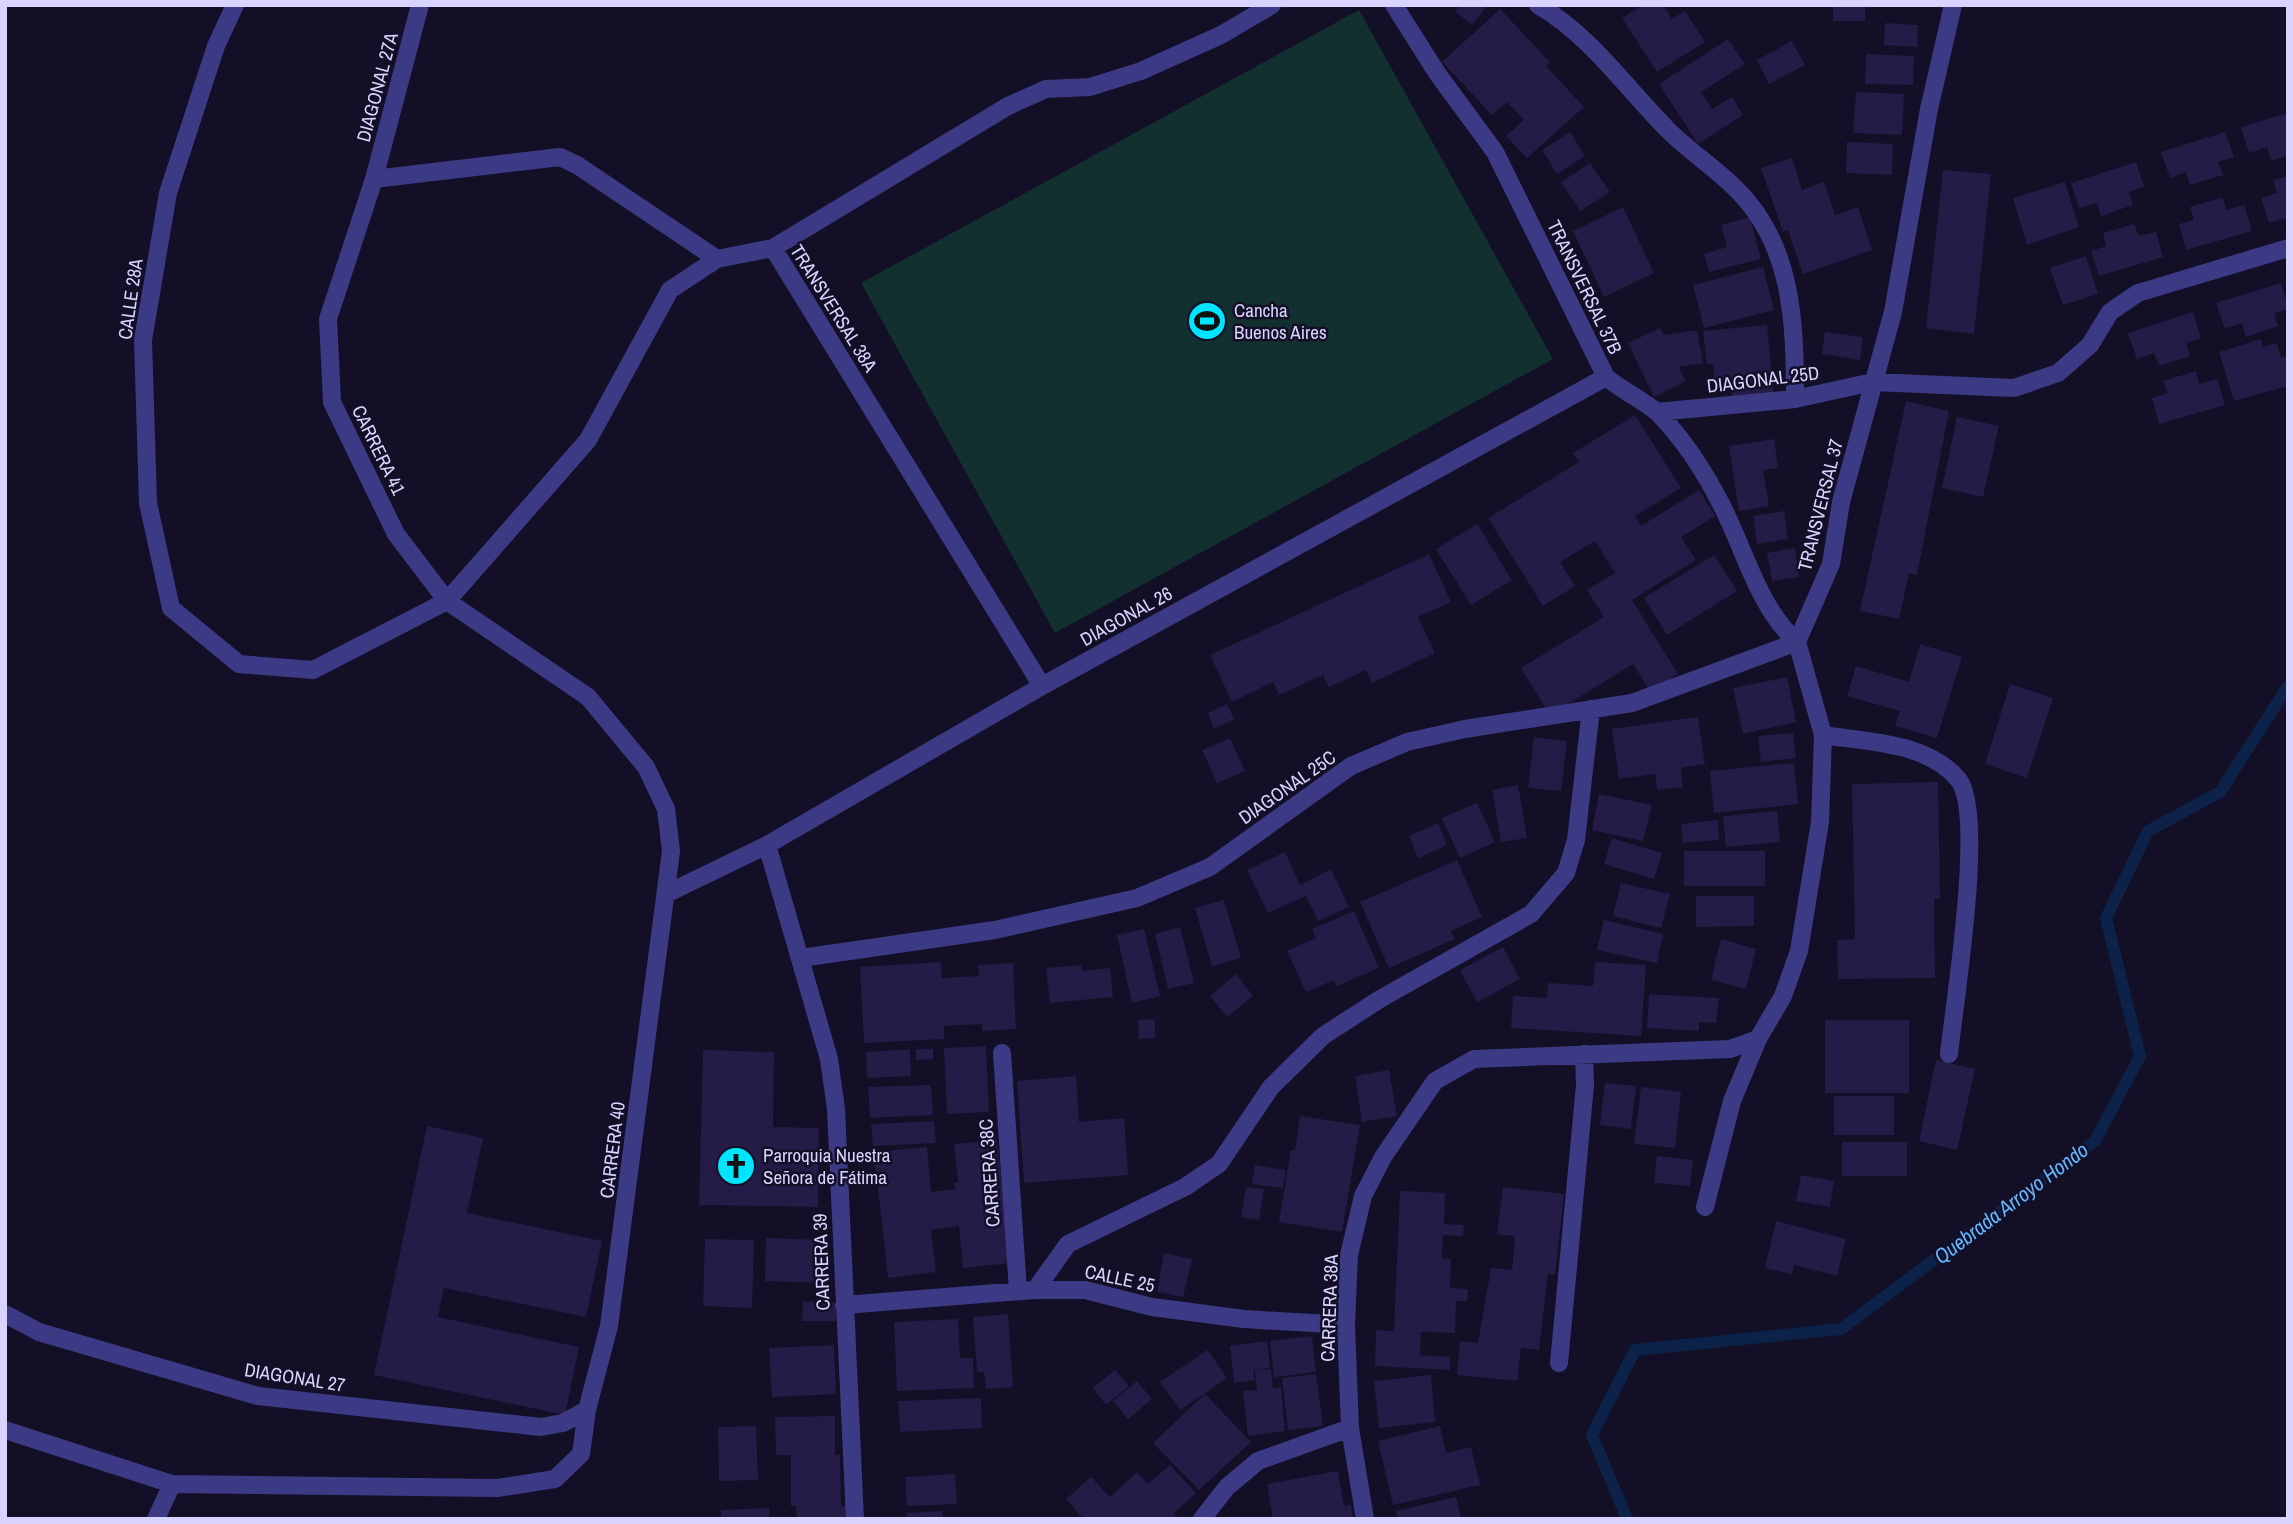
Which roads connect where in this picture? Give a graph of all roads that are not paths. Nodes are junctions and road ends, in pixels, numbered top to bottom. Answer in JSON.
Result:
{"nodes":[{"id":1,"x":235,"y":5,"type":"edge"},
{"id":2,"x":420,"y":5,"type":"edge"},
{"id":3,"x":1272,"y":5,"type":"edge"},
{"id":4,"x":1394,"y":5,"type":"edge"},
{"id":5,"x":1538,"y":5,"type":"edge"},
{"id":6,"x":1953,"y":5,"type":"edge"},
{"id":7,"x":374,"y":179,"type":"junction"},
{"id":8,"x":773,"y":248,"type":"junction"},
{"id":9,"x":2288,"y":248,"type":"edge"},
{"id":10,"x":717,"y":259,"type":"junction"},
{"id":11,"x":1606,"y":377,"type":"junction"},
{"id":12,"x":1873,"y":382,"type":"junction"},
{"id":13,"x":1795,"y":399,"type":"junction"},
{"id":14,"x":1657,"y":412,"type":"junction"},
{"id":15,"x":447,"y":601,"type":"junction"},
{"id":16,"x":1797,"y":642,"type":"junction"},
{"id":17,"x":1042,"y":686,"type":"junction"},
{"id":18,"x":1591,"y":709,"type":"junction"},
{"id":19,"x":1823,"y":735,"type":"junction"},
{"id":20,"x":767,"y":845,"type":"junction"},
{"id":21,"x":668,"y":894,"type":"junction"},
{"id":22,"x":801,"y":958,"type":"junction"},
{"id":23,"x":1758,"y":1039,"type":"junction"},
{"id":24,"x":1002,"y":1053,"type":"dead end"},
{"id":25,"x":1584,"y":1054,"type":"junction"},
{"id":26,"x":1948,"y":1054,"type":"dead end"},
{"id":27,"x":1705,"y":1207,"type":"dead end"},
{"id":28,"x":1026,"y":1290,"type":"junction"},
{"id":29,"x":844,"y":1306,"type":"junction"},
{"id":30,"x":5,"y":1314,"type":"edge"},
{"id":31,"x":1346,"y":1325,"type":"junction"},
{"id":32,"x":1559,"y":1363,"type":"dead end"},
{"id":33,"x":587,"y":1410,"type":"junction"},
{"id":34,"x":1350,"y":1428,"type":"junction"},
{"id":35,"x":5,"y":1430,"type":"edge"},
{"id":36,"x":173,"y":1484,"type":"junction"},
{"id":37,"x":156,"y":1519,"type":"edge"},
{"id":38,"x":855,"y":1519,"type":"edge"},
{"id":39,"x":1202,"y":1519,"type":"edge"},
{"id":40,"x":1365,"y":1519,"type":"edge"}],
"edges":[{"from":1,"to":15,"type":"street","name":"CALLE 28A"},
{"from":2,"to":7,"type":"street","name":"DIAGONAL 27A"},
{"from":3,"to":8,"type":"street"},
{"from":4,"to":11,"type":"street","name":"TRANSVERSAL 37B"},
{"from":5,"to":13,"type":"street"},
{"from":6,"to":12,"type":"street","name":"TRANSVERSAL 37"},
{"from":7,"to":10,"type":"street"},
{"from":7,"to":15,"type":"street","name":"CARRERA 41"},
{"from":8,"to":10,"type":"street","name":"TRANSVERSAL 38A"},
{"from":8,"to":17,"type":"street","name":"TRANSVERSAL 38A"},
{"from":9,"to":12,"type":"street","name":"DIAGONAL 25D"},
{"from":10,"to":15,"type":"street"},
{"from":11,"to":14,"type":"street","name":"TRANSVERSAL 37B"},
{"from":11,"to":17,"type":"street","name":"DIAGONAL 26"},
{"from":12,"to":13,"type":"street","name":"DIAGONAL 25D"},
{"from":12,"to":16,"type":"street","name":"TRANSVERSAL 37"},
{"from":13,"to":14,"type":"street","name":"DIAGONAL 25D"},
{"from":14,"to":16,"type":"street","name":"TRANSVERSAL 37B"},
{"from":15,"to":21,"type":"street","name":"CARRERA 41"},
{"from":16,"to":18,"type":"street","name":"DIAGONAL 25C"},
{"from":16,"to":19,"type":"street"},
{"from":17,"to":20,"type":"street","name":"DIAGONAL 26"},
{"from":18,"to":22,"type":"street","name":"DIAGONAL 25C"},
{"from":18,"to":28,"type":"street"},
{"from":19,"to":23,"type":"street"},
{"from":19,"to":26,"type":"street"},
{"from":20,"to":21,"type":"street","name":"DIAGONAL 26"},
{"from":20,"to":22,"type":"street","name":"CARRERA 39"},
{"from":21,"to":33,"type":"street","name":"CARRERA 40"},
{"from":22,"to":29,"type":"street","name":"CARRERA 39"},
{"from":23,"to":25,"type":"street"},
{"from":23,"to":27,"type":"street"},
{"from":24,"to":28,"type":"street","name":"CARRERA 38C"},
{"from":25,"to":31,"type":"street","name":"CARRERA 38A"},
{"from":25,"to":32,"type":"street"},
{"from":28,"to":29,"type":"street","name":"CALLE 25"},
{"from":28,"to":31,"type":"street","name":"CALLE 25"},
{"from":29,"to":38,"type":"street","name":"CARRERA 39"},
{"from":30,"to":33,"type":"street","name":"DIAGONAL 27"},
{"from":31,"to":34,"type":"street","name":"CARRERA 38A"},
{"from":33,"to":36,"type":"street","name":"CARRERA 40"},
{"from":34,"to":39,"type":"street"},
{"from":34,"to":40,"type":"street","name":"CARRERA 38A"},
{"from":35,"to":36,"type":"street","name":"CARRERA 40"},
{"from":36,"to":37,"type":"street"}]}
